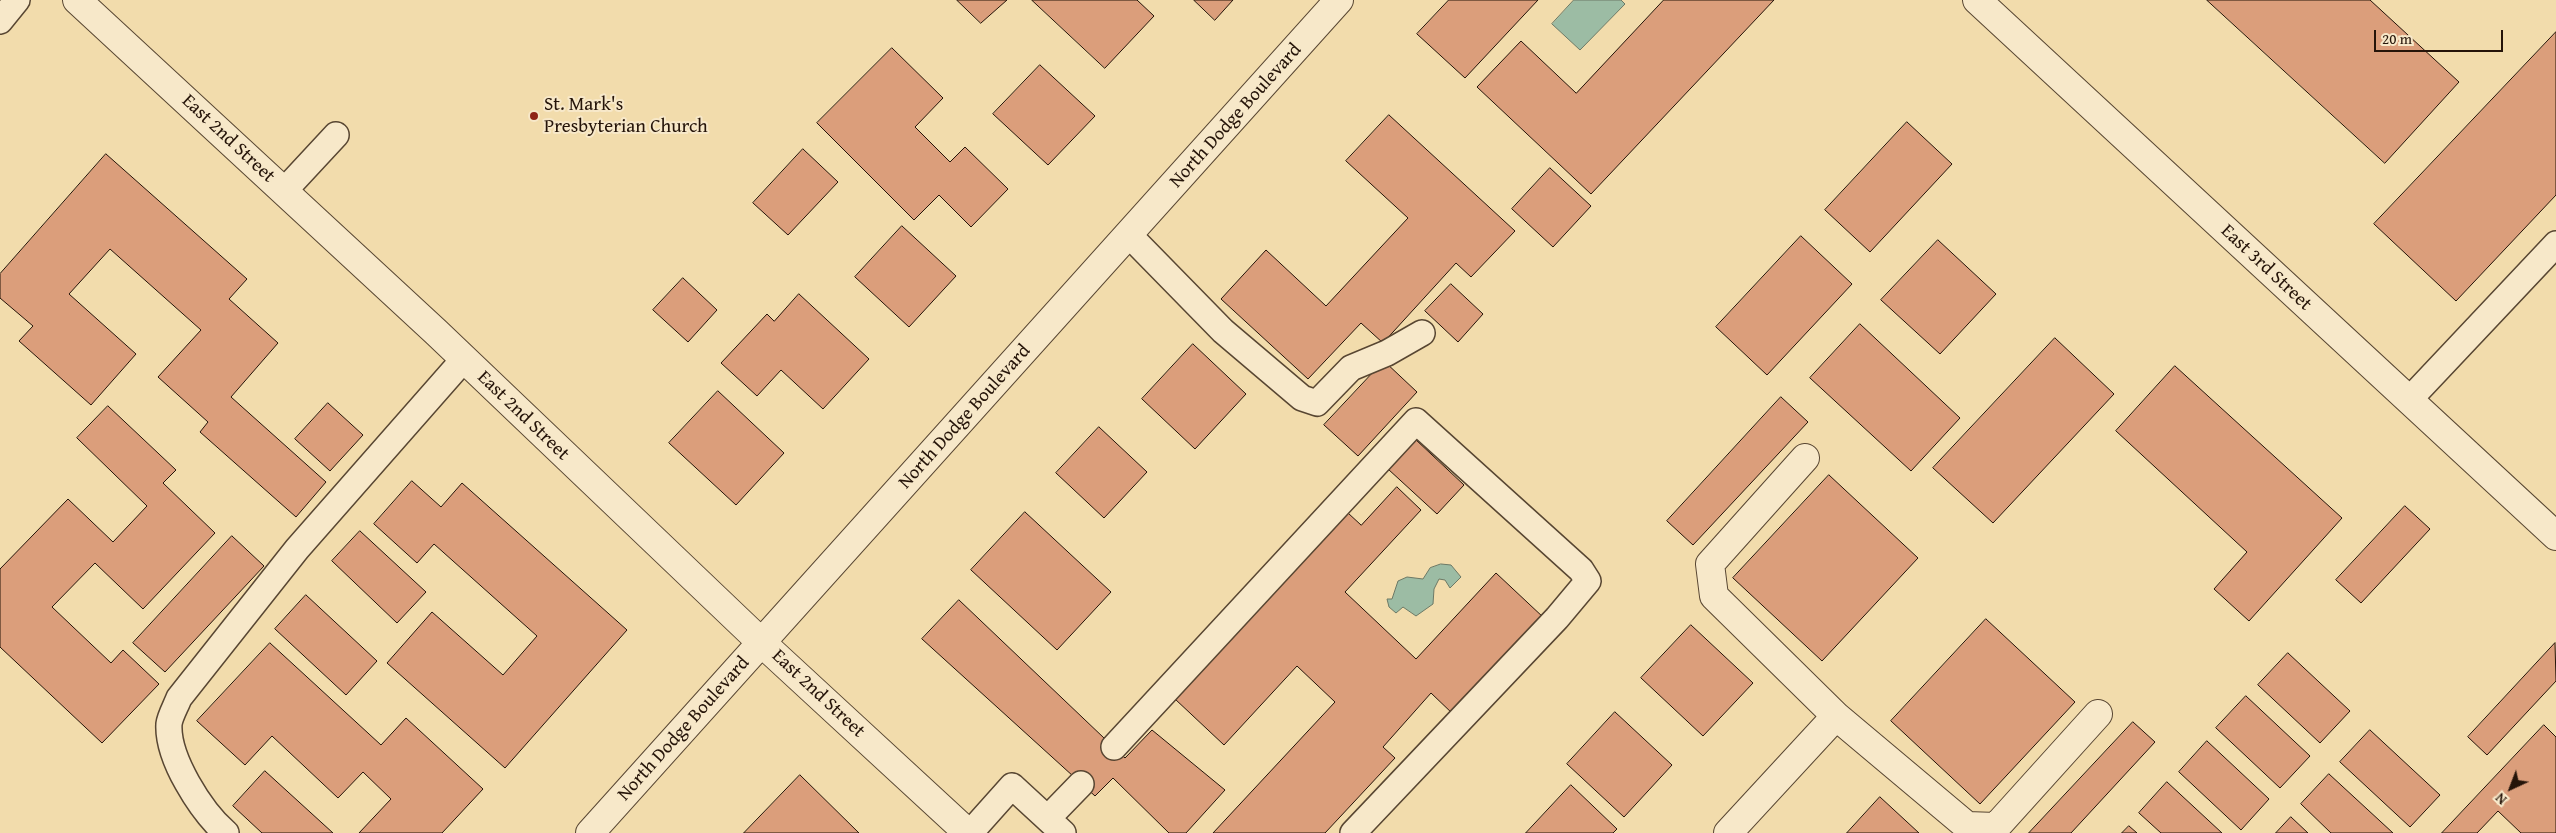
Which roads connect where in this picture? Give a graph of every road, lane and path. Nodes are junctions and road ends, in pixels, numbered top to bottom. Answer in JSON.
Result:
{"nodes":[{"id":1,"x":18,"y":0,"type":"edge"},
{"id":2,"x":77,"y":0,"type":"edge"},
{"id":3,"x":1339,"y":0,"type":"edge"},
{"id":4,"x":1977,"y":0,"type":"edge"},
{"id":5,"x":0,"y":21,"type":"edge"},
{"id":6,"x":336,"y":135,"type":"dead end"},
{"id":7,"x":284,"y":191,"type":"junction"},
{"id":8,"x":1129,"y":235,"type":"junction"},
{"id":9,"x":2556,"y":244,"type":"edge"},
{"id":10,"x":1422,"y":333,"type":"dead end"},
{"id":11,"x":464,"y":359,"type":"junction"},
{"id":12,"x":2409,"y":400,"type":"junction"},
{"id":13,"x":1805,"y":458,"type":"dead end"},
{"id":14,"x":2556,"y":536,"type":"edge"},
{"id":15,"x":762,"y":642,"type":"junction"},
{"id":16,"x":2098,"y":714,"type":"dead end"},
{"id":17,"x":1836,"y":716,"type":"junction"},
{"id":18,"x":1114,"y":747,"type":"dead end"},
{"id":19,"x":1081,"y":784,"type":"dead end"},
{"id":20,"x":1056,"y":826,"type":"edge"},
{"id":21,"x":226,"y":833,"type":"edge"},
{"id":22,"x":590,"y":833,"type":"edge"},
{"id":23,"x":969,"y":833,"type":"edge"},
{"id":24,"x":1353,"y":833,"type":"edge"},
{"id":25,"x":1728,"y":833,"type":"edge"}],
"edges":[{"from":1,"to":5,"type":"lane"},
{"from":2,"to":7,"type":"street","name":"East 2nd Street"},
{"from":3,"to":8,"type":"street","name":"North Dodge Boulevard"},
{"from":4,"to":12,"type":"street","name":"East 3rd Street"},
{"from":6,"to":7,"type":"lane"},
{"from":7,"to":11,"type":"street","name":"East 2nd Street"},
{"from":8,"to":10,"type":"lane"},
{"from":8,"to":15,"type":"street","name":"North Dodge Boulevard"},
{"from":9,"to":12,"type":"lane"},
{"from":11,"to":15,"type":"street","name":"East 2nd Street"},
{"from":11,"to":21,"type":"lane"},
{"from":12,"to":14,"type":"street","name":"East 3rd Street"},
{"from":13,"to":17,"type":"street"},
{"from":15,"to":22,"type":"street","name":"North Dodge Boulevard"},
{"from":15,"to":23,"type":"street","name":"East 2nd Street"},
{"from":16,"to":17,"type":"street"},
{"from":17,"to":25,"type":"street"},
{"from":18,"to":24,"type":"lane"},
{"from":19,"to":20,"type":"lane"},
{"from":20,"to":23,"type":"lane"}]}
